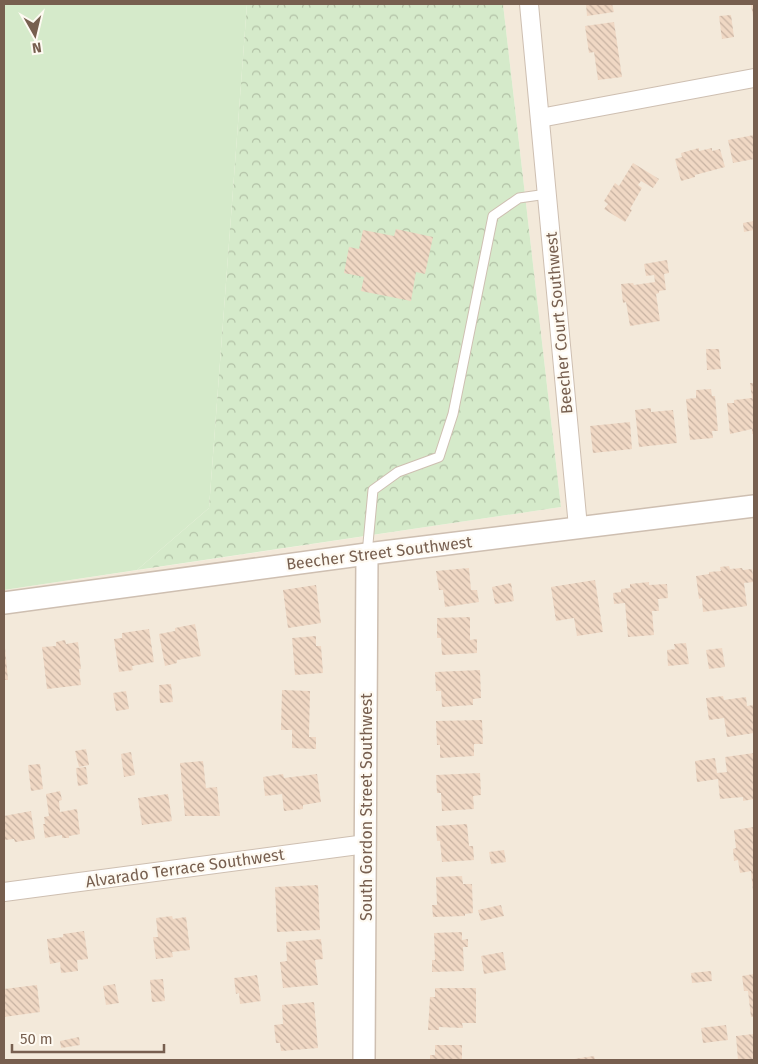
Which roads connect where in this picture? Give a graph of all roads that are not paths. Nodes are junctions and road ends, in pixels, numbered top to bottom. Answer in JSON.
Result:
{"nodes":[{"id":1,"x":529,"y":4,"type":"edge"},
{"id":2,"x":754,"y":78,"type":"edge"},
{"id":3,"x":540,"y":118,"type":"junction"},
{"id":4,"x":547,"y":194,"type":"junction"},
{"id":5,"x":754,"y":506,"type":"edge"},
{"id":6,"x":578,"y":527,"type":"junction"},
{"id":7,"x":367,"y":554,"type":"junction"},
{"id":8,"x":4,"y":603,"type":"edge"},
{"id":9,"x":366,"y":844,"type":"junction"},
{"id":10,"x":4,"y":892,"type":"edge"},
{"id":11,"x":364,"y":1060,"type":"edge"}],
"edges":[{"from":1,"to":3,"type":"street","name":"Beecher Court Southwest"},
{"from":2,"to":3,"type":"street"},
{"from":3,"to":4,"type":"street","name":"Beecher Court Southwest"},
{"from":4,"to":6,"type":"street","name":"Beecher Court Southwest"},
{"from":4,"to":7,"type":"lane"},
{"from":5,"to":6,"type":"street","name":"Beecher Street Southwest"},
{"from":6,"to":7,"type":"street","name":"Beecher Street Southwest"},
{"from":7,"to":8,"type":"street","name":"Beecher Street Southwest"},
{"from":7,"to":9,"type":"street","name":"South Gordon Street Southwest"},
{"from":9,"to":10,"type":"street","name":"Alvarado Terrace Southwest"},
{"from":9,"to":11,"type":"street","name":"South Gordon Street Southwest"}]}
